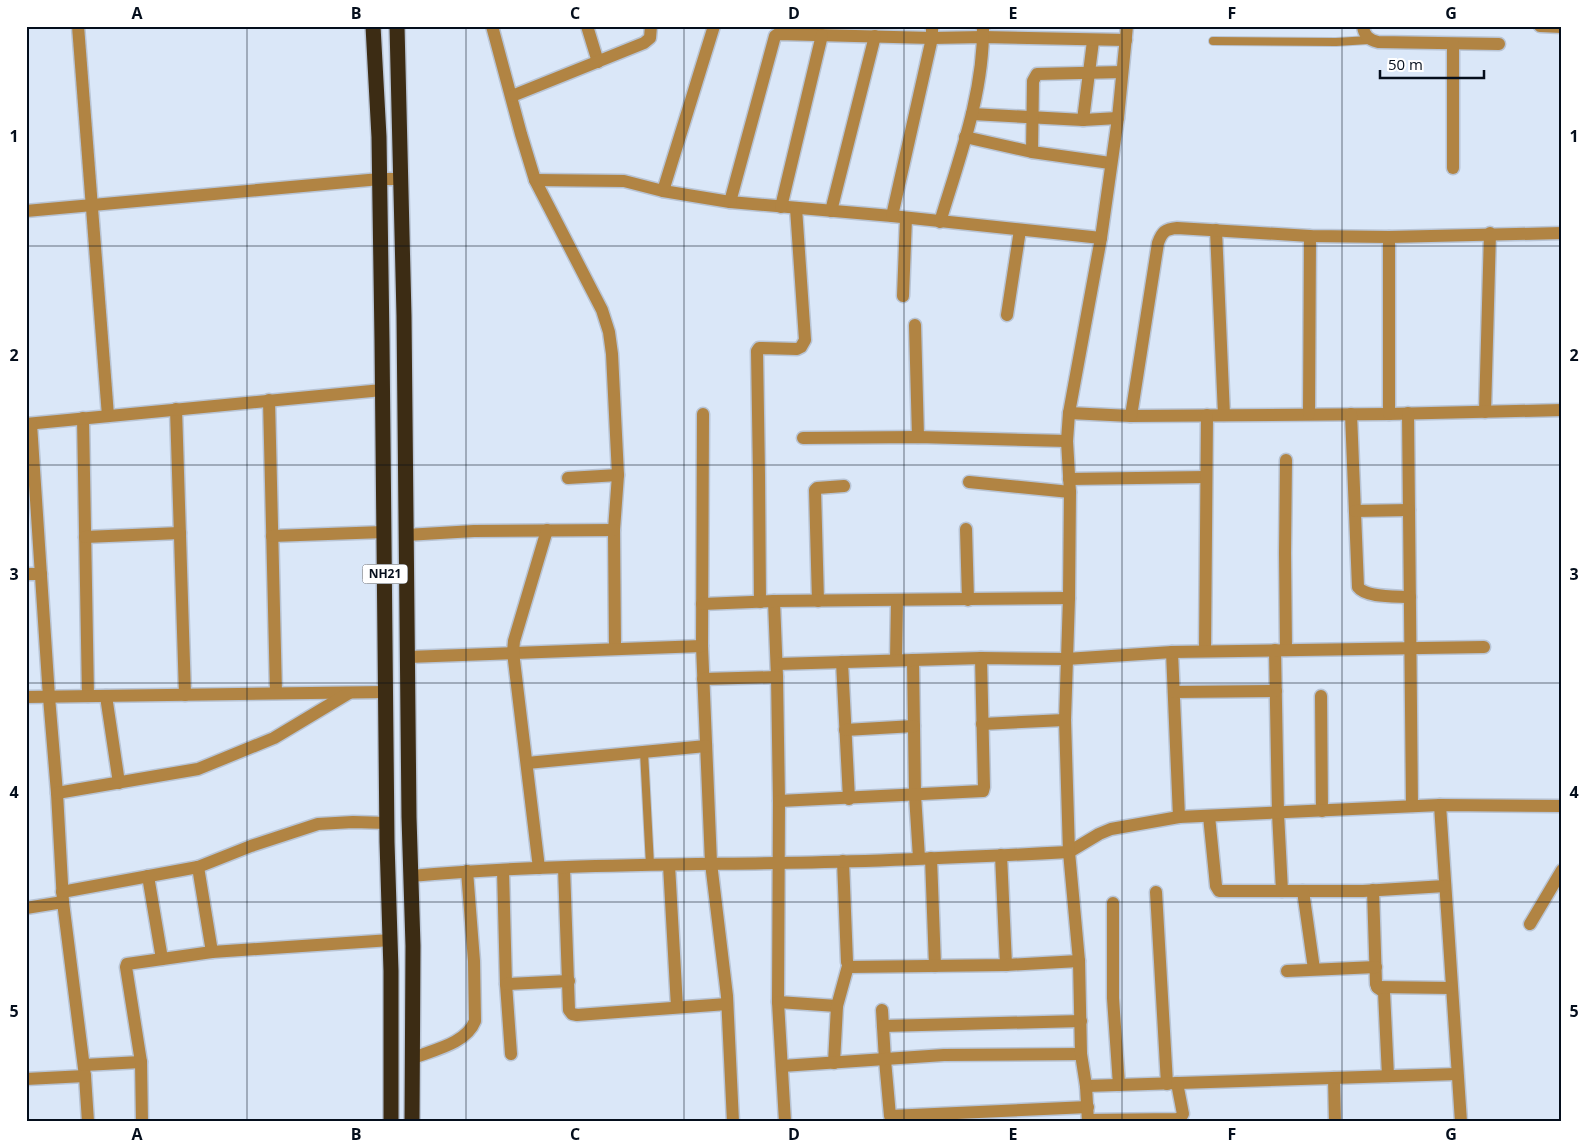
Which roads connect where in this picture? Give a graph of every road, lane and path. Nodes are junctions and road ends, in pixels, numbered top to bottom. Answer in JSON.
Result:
{"nodes":[{"id":1,"x":78,"y":26,"type":"edge"},
{"id":2,"x":373,"y":26,"type":"edge"},
{"id":3,"x":397,"y":26,"type":"edge"},
{"id":4,"x":492,"y":26,"type":"edge"},
{"id":5,"x":588,"y":26,"type":"edge"},
{"id":6,"x":651,"y":26,"type":"edge"},
{"id":7,"x":714,"y":26,"type":"edge"},
{"id":8,"x":1127,"y":26,"type":"edge"},
{"id":9,"x":1363,"y":26,"type":"edge"},
{"id":10,"x":1540,"y":26,"type":"edge"},
{"id":11,"x":1562,"y":28,"type":"edge"},
{"id":12,"x":847,"y":31,"type":"edge"},
{"id":13,"x":932,"y":32,"type":"edge"},
{"id":14,"x":983,"y":32,"type":"edge"},
{"id":15,"x":822,"y":35,"type":"junction"},
{"id":16,"x":875,"y":36,"type":"junction"},
{"id":17,"x":1094,"y":40,"type":"junction"},
{"id":18,"x":1126,"y":40,"type":"junction"},
{"id":19,"x":1370,"y":40,"type":"junction"},
{"id":20,"x":1213,"y":41,"type":"dead end"},
{"id":21,"x":1453,"y":44,"type":"junction"},
{"id":22,"x":1500,"y":44,"type":"dead end"},
{"id":23,"x":598,"y":62,"type":"junction"},
{"id":24,"x":1090,"y":72,"type":"junction"},
{"id":25,"x":1122,"y":72,"type":"junction"},
{"id":26,"x":512,"y":96,"type":"junction"},
{"id":27,"x":972,"y":114,"type":"junction"},
{"id":28,"x":1032,"y":116,"type":"junction"},
{"id":29,"x":1118,"y":118,"type":"junction"},
{"id":30,"x":1083,"y":120,"type":"junction"},
{"id":31,"x":966,"y":137,"type":"junction"},
{"id":32,"x":1032,"y":152,"type":"junction"},
{"id":33,"x":1110,"y":163,"type":"junction"},
{"id":34,"x":1454,"y":168,"type":"dead end"},
{"id":35,"x":380,"y":179,"type":"junction"},
{"id":36,"x":401,"y":179,"type":"junction"},
{"id":37,"x":536,"y":180,"type":"junction"},
{"id":38,"x":663,"y":191,"type":"junction"},
{"id":39,"x":730,"y":202,"type":"junction"},
{"id":40,"x":92,"y":205,"type":"junction"},
{"id":41,"x":781,"y":207,"type":"junction"},
{"id":42,"x":796,"y":208,"type":"junction"},
{"id":43,"x":26,"y":211,"type":"edge"},
{"id":44,"x":832,"y":211,"type":"junction"},
{"id":45,"x":892,"y":216,"type":"junction"},
{"id":46,"x":906,"y":218,"type":"junction"},
{"id":47,"x":940,"y":222,"type":"junction"},
{"id":48,"x":1020,"y":230,"type":"junction"},
{"id":49,"x":1216,"y":230,"type":"junction"},
{"id":50,"x":1490,"y":233,"type":"junction"},
{"id":51,"x":1562,"y":233,"type":"edge"},
{"id":52,"x":1310,"y":236,"type":"junction"},
{"id":53,"x":1389,"y":237,"type":"junction"},
{"id":54,"x":1101,"y":238,"type":"junction"},
{"id":55,"x":903,"y":296,"type":"dead end"},
{"id":56,"x":1007,"y":315,"type":"dead end"},
{"id":57,"x":915,"y":325,"type":"dead end"},
{"id":58,"x":382,"y":390,"type":"junction"},
{"id":59,"x":269,"y":400,"type":"junction"},
{"id":60,"x":176,"y":409,"type":"junction"},
{"id":61,"x":1562,"y":410,"type":"edge"},
{"id":62,"x":1485,"y":412,"type":"junction"},
{"id":63,"x":1069,"y":413,"type":"junction"},
{"id":64,"x":1408,"y":413,"type":"junction"},
{"id":65,"x":703,"y":414,"type":"dead end"},
{"id":66,"x":1309,"y":414,"type":"junction"},
{"id":67,"x":1351,"y":414,"type":"junction"},
{"id":68,"x":1389,"y":414,"type":"junction"},
{"id":69,"x":1224,"y":415,"type":"junction"},
{"id":70,"x":108,"y":416,"type":"junction"},
{"id":71,"x":1131,"y":416,"type":"junction"},
{"id":72,"x":1207,"y":416,"type":"junction"},
{"id":73,"x":83,"y":418,"type":"junction"},
{"id":74,"x":29,"y":424,"type":"edge"},
{"id":75,"x":803,"y":438,"type":"dead end"},
{"id":76,"x":918,"y":438,"type":"junction"},
{"id":77,"x":1067,"y":440,"type":"junction"},
{"id":78,"x":1286,"y":460,"type":"dead end"},
{"id":79,"x":618,"y":475,"type":"junction"},
{"id":80,"x":1206,"y":476,"type":"junction"},
{"id":81,"x":568,"y":478,"type":"dead end"},
{"id":82,"x":1069,"y":479,"type":"junction"},
{"id":83,"x":969,"y":482,"type":"dead end"},
{"id":84,"x":844,"y":486,"type":"dead end"},
{"id":85,"x":1070,"y":492,"type":"junction"},
{"id":86,"x":1409,"y":510,"type":"junction"},
{"id":87,"x":1355,"y":511,"type":"junction"},
{"id":88,"x":966,"y":529,"type":"dead end"},
{"id":89,"x":547,"y":530,"type":"junction"},
{"id":90,"x":614,"y":530,"type":"junction"},
{"id":91,"x":384,"y":532,"type":"junction"},
{"id":92,"x":180,"y":533,"type":"junction"},
{"id":93,"x":406,"y":535,"type":"junction"},
{"id":94,"x":272,"y":536,"type":"junction"},
{"id":95,"x":85,"y":537,"type":"junction"},
{"id":96,"x":26,"y":574,"type":"edge"},
{"id":97,"x":41,"y":574,"type":"junction"},
{"id":98,"x":1410,"y":597,"type":"junction"},
{"id":99,"x":1069,"y":598,"type":"junction"},
{"id":100,"x":968,"y":600,"type":"junction"},
{"id":101,"x":774,"y":601,"type":"junction"},
{"id":102,"x":818,"y":601,"type":"junction"},
{"id":103,"x":897,"y":601,"type":"junction"},
{"id":104,"x":760,"y":602,"type":"junction"},
{"id":105,"x":702,"y":604,"type":"junction"},
{"id":106,"x":702,"y":646,"type":"junction"},
{"id":107,"x":1484,"y":647,"type":"dead end"},
{"id":108,"x":615,"y":648,"type":"junction"},
{"id":109,"x":1411,"y":648,"type":"junction"},
{"id":110,"x":1281,"y":650,"type":"junction"},
{"id":111,"x":1205,"y":651,"type":"junction"},
{"id":112,"x":513,"y":652,"type":"junction"},
{"id":113,"x":1172,"y":652,"type":"junction"},
{"id":114,"x":408,"y":657,"type":"junction"},
{"id":115,"x":981,"y":658,"type":"junction"},
{"id":116,"x":1066,"y":659,"type":"junction"},
{"id":117,"x":896,"y":660,"type":"junction"},
{"id":118,"x":913,"y":660,"type":"junction"},
{"id":119,"x":842,"y":662,"type":"junction"},
{"id":120,"x":777,"y":671,"type":"junction"},
{"id":121,"x":703,"y":679,"type":"junction"},
{"id":122,"x":1276,"y":691,"type":"junction"},
{"id":123,"x":386,"y":692,"type":"junction"},
{"id":124,"x":1174,"y":692,"type":"junction"},
{"id":125,"x":276,"y":693,"type":"junction"},
{"id":126,"x":349,"y":693,"type":"junction"},
{"id":127,"x":185,"y":695,"type":"junction"},
{"id":128,"x":26,"y":696,"type":"edge"},
{"id":129,"x":88,"y":696,"type":"junction"},
{"id":130,"x":106,"y":696,"type":"junction"},
{"id":131,"x":1321,"y":696,"type":"dead end"},
{"id":132,"x":48,"y":697,"type":"junction"},
{"id":133,"x":1065,"y":720,"type":"junction"},
{"id":134,"x":982,"y":724,"type":"junction"},
{"id":135,"x":914,"y":726,"type":"junction"},
{"id":136,"x":845,"y":730,"type":"junction"},
{"id":137,"x":706,"y":746,"type":"junction"},
{"id":138,"x":644,"y":752,"type":"junction"},
{"id":139,"x":527,"y":763,"type":"junction"},
{"id":140,"x":119,"y":782,"type":"junction"},
{"id":141,"x":57,"y":793,"type":"junction"},
{"id":142,"x":914,"y":795,"type":"junction"},
{"id":143,"x":849,"y":799,"type":"junction"},
{"id":144,"x":779,"y":802,"type":"junction"},
{"id":145,"x":1440,"y":805,"type":"junction"},
{"id":146,"x":1412,"y":806,"type":"junction"},
{"id":147,"x":1562,"y":806,"type":"edge"},
{"id":148,"x":1322,"y":810,"type":"junction"},
{"id":149,"x":1278,"y":813,"type":"junction"},
{"id":150,"x":1209,"y":816,"type":"junction"},
{"id":151,"x":1179,"y":817,"type":"junction"},
{"id":152,"x":387,"y":823,"type":"junction"},
{"id":153,"x":1069,"y":852,"type":"junction"},
{"id":154,"x":1000,"y":855,"type":"junction"},
{"id":155,"x":925,"y":858,"type":"junction"},
{"id":156,"x":843,"y":861,"type":"junction"},
{"id":157,"x":711,"y":863,"type":"junction"},
{"id":158,"x":779,"y":863,"type":"junction"},
{"id":159,"x":650,"y":865,"type":"junction"},
{"id":160,"x":669,"y":865,"type":"junction"},
{"id":161,"x":198,"y":867,"type":"junction"},
{"id":162,"x":539,"y":868,"type":"junction"},
{"id":163,"x":564,"y":868,"type":"junction"},
{"id":164,"x":503,"y":870,"type":"junction"},
{"id":165,"x":1562,"y":870,"type":"edge"},
{"id":166,"x":467,"y":871,"type":"junction"},
{"id":167,"x":148,"y":876,"type":"junction"},
{"id":168,"x":411,"y":876,"type":"junction"},
{"id":169,"x":1445,"y":886,"type":"junction"},
{"id":170,"x":1373,"y":890,"type":"junction"},
{"id":171,"x":1282,"y":891,"type":"junction"},
{"id":172,"x":1302,"y":891,"type":"junction"},
{"id":173,"x":1156,"y":892,"type":"dead end"},
{"id":174,"x":62,"y":897,"type":"junction"},
{"id":175,"x":1113,"y":903,"type":"dead end"},
{"id":176,"x":26,"y":908,"type":"edge"},
{"id":177,"x":1530,"y":924,"type":"dead end"},
{"id":178,"x":390,"y":940,"type":"junction"},
{"id":179,"x":212,"y":952,"type":"junction"},
{"id":180,"x":162,"y":959,"type":"junction"},
{"id":181,"x":1079,"y":961,"type":"junction"},
{"id":182,"x":1006,"y":965,"type":"junction"},
{"id":183,"x":848,"y":966,"type":"junction"},
{"id":184,"x":935,"y":966,"type":"junction"},
{"id":185,"x":1376,"y":967,"type":"junction"},
{"id":186,"x":1314,"y":969,"type":"junction"},
{"id":187,"x":1287,"y":971,"type":"dead end"},
{"id":188,"x":569,"y":981,"type":"junction"},
{"id":189,"x":506,"y":984,"type":"junction"},
{"id":190,"x":1377,"y":987,"type":"junction"},
{"id":191,"x":1452,"y":988,"type":"junction"},
{"id":192,"x":778,"y":1002,"type":"junction"},
{"id":193,"x":727,"y":1004,"type":"junction"},
{"id":194,"x":837,"y":1006,"type":"junction"},
{"id":195,"x":677,"y":1007,"type":"junction"},
{"id":196,"x":882,"y":1010,"type":"dead end"},
{"id":197,"x":1081,"y":1021,"type":"junction"},
{"id":198,"x":883,"y":1026,"type":"junction"},
{"id":199,"x":511,"y":1054,"type":"dead end"},
{"id":200,"x":1081,"y":1054,"type":"junction"},
{"id":201,"x":413,"y":1058,"type":"junction"},
{"id":202,"x":884,"y":1060,"type":"junction"},
{"id":203,"x":141,"y":1062,"type":"junction"},
{"id":204,"x":834,"y":1063,"type":"junction"},
{"id":205,"x":782,"y":1066,"type":"junction"},
{"id":206,"x":85,"y":1071,"type":"junction"},
{"id":207,"x":1457,"y":1074,"type":"junction"},
{"id":208,"x":1388,"y":1076,"type":"junction"},
{"id":209,"x":1334,"y":1078,"type":"junction"},
{"id":210,"x":26,"y":1079,"type":"edge"},
{"id":211,"x":1172,"y":1084,"type":"junction"},
{"id":212,"x":1119,"y":1085,"type":"junction"},
{"id":213,"x":1086,"y":1086,"type":"junction"},
{"id":214,"x":1088,"y":1116,"type":"edge"},
{"id":215,"x":88,"y":1122,"type":"edge"},
{"id":216,"x":142,"y":1122,"type":"edge"},
{"id":217,"x":391,"y":1122,"type":"edge"},
{"id":218,"x":412,"y":1122,"type":"edge"},
{"id":219,"x":733,"y":1122,"type":"edge"},
{"id":220,"x":786,"y":1122,"type":"edge"},
{"id":221,"x":1335,"y":1122,"type":"edge"},
{"id":222,"x":1461,"y":1122,"type":"edge"}],
"edges":[{"from":1,"to":40,"type":"street"},
{"from":2,"to":35,"type":"highway","number":"NH21"},
{"from":3,"to":36,"type":"highway","number":"NH21"},
{"from":4,"to":26,"type":"street"},
{"from":5,"to":23,"type":"street"},
{"from":6,"to":23,"type":"street"},
{"from":7,"to":38,"type":"street"},
{"from":8,"to":18,"type":"street"},
{"from":9,"to":19,"type":"street"},
{"from":10,"to":11,"type":"street"},
{"from":12,"to":15,"type":"street"},
{"from":12,"to":16,"type":"street"},
{"from":13,"to":14,"type":"street"},
{"from":13,"to":16,"type":"street"},
{"from":13,"to":45,"type":"street"},
{"from":14,"to":17,"type":"street"},
{"from":14,"to":27,"type":"street"},
{"from":15,"to":39,"type":"street"},
{"from":15,"to":41,"type":"street"},
{"from":16,"to":44,"type":"street"},
{"from":17,"to":18,"type":"street"},
{"from":17,"to":24,"type":"street"},
{"from":18,"to":25,"type":"street"},
{"from":19,"to":20,"type":"lane"},
{"from":19,"to":21,"type":"street"},
{"from":21,"to":22,"type":"street"},
{"from":21,"to":34,"type":"street"},
{"from":23,"to":26,"type":"street"},
{"from":24,"to":25,"type":"street"},
{"from":24,"to":28,"type":"street"},
{"from":24,"to":30,"type":"street"},
{"from":25,"to":29,"type":"street"},
{"from":26,"to":37,"type":"street"},
{"from":27,"to":28,"type":"street"},
{"from":27,"to":31,"type":"street"},
{"from":28,"to":30,"type":"street"},
{"from":28,"to":32,"type":"street"},
{"from":29,"to":30,"type":"street"},
{"from":29,"to":33,"type":"street"},
{"from":31,"to":32,"type":"street"},
{"from":31,"to":47,"type":"street"},
{"from":32,"to":33,"type":"street"},
{"from":33,"to":54,"type":"street"},
{"from":35,"to":36,"type":"street"},
{"from":35,"to":40,"type":"street"},
{"from":35,"to":58,"type":"highway","number":"NH21"},
{"from":36,"to":93,"type":"highway","number":"NH21"},
{"from":37,"to":38,"type":"street"},
{"from":37,"to":79,"type":"street"},
{"from":38,"to":39,"type":"street"},
{"from":39,"to":41,"type":"street"},
{"from":40,"to":43,"type":"street"},
{"from":40,"to":70,"type":"street"},
{"from":41,"to":42,"type":"street"},
{"from":42,"to":44,"type":"street"},
{"from":42,"to":104,"type":"street"},
{"from":44,"to":45,"type":"street"},
{"from":45,"to":46,"type":"street"},
{"from":46,"to":47,"type":"street"},
{"from":46,"to":55,"type":"street"},
{"from":47,"to":48,"type":"street"},
{"from":48,"to":54,"type":"street"},
{"from":48,"to":56,"type":"street"},
{"from":49,"to":52,"type":"street"},
{"from":49,"to":69,"type":"street"},
{"from":49,"to":71,"type":"street"},
{"from":50,"to":51,"type":"street"},
{"from":50,"to":53,"type":"street"},
{"from":50,"to":62,"type":"street"},
{"from":52,"to":53,"type":"street"},
{"from":52,"to":66,"type":"street"},
{"from":53,"to":68,"type":"street"},
{"from":54,"to":63,"type":"street"},
{"from":57,"to":76,"type":"street"},
{"from":58,"to":59,"type":"street"},
{"from":58,"to":91,"type":"highway","number":"NH21"},
{"from":59,"to":60,"type":"street"},
{"from":59,"to":94,"type":"street"},
{"from":60,"to":70,"type":"street"},
{"from":60,"to":92,"type":"street"},
{"from":61,"to":62,"type":"street"},
{"from":62,"to":64,"type":"street"},
{"from":63,"to":71,"type":"street"},
{"from":63,"to":77,"type":"street"},
{"from":64,"to":68,"type":"street"},
{"from":64,"to":86,"type":"street"},
{"from":65,"to":105,"type":"street"},
{"from":66,"to":67,"type":"street"},
{"from":66,"to":69,"type":"street"},
{"from":67,"to":68,"type":"street"},
{"from":67,"to":87,"type":"street"},
{"from":69,"to":72,"type":"street"},
{"from":70,"to":73,"type":"street"},
{"from":71,"to":72,"type":"street"},
{"from":72,"to":80,"type":"street"},
{"from":73,"to":74,"type":"street"},
{"from":73,"to":95,"type":"street"},
{"from":74,"to":97,"type":"street"},
{"from":75,"to":76,"type":"street"},
{"from":76,"to":77,"type":"street"},
{"from":77,"to":82,"type":"street"},
{"from":78,"to":110,"type":"street"},
{"from":79,"to":81,"type":"street"},
{"from":79,"to":90,"type":"street"},
{"from":80,"to":82,"type":"street"},
{"from":80,"to":111,"type":"street"},
{"from":82,"to":85,"type":"street"},
{"from":83,"to":85,"type":"street"},
{"from":84,"to":102,"type":"street"},
{"from":85,"to":99,"type":"street"},
{"from":86,"to":87,"type":"street"},
{"from":86,"to":98,"type":"street"},
{"from":87,"to":98,"type":"street"},
{"from":88,"to":100,"type":"street"},
{"from":89,"to":90,"type":"street"},
{"from":89,"to":93,"type":"street"},
{"from":89,"to":112,"type":"street"},
{"from":90,"to":108,"type":"street"},
{"from":91,"to":94,"type":"street"},
{"from":91,"to":123,"type":"highway","number":"NH21"},
{"from":92,"to":95,"type":"street"},
{"from":92,"to":127,"type":"street"},
{"from":93,"to":114,"type":"highway","number":"NH21"},
{"from":94,"to":125,"type":"street"},
{"from":95,"to":129,"type":"street"},
{"from":96,"to":97,"type":"street"},
{"from":97,"to":132,"type":"street"},
{"from":98,"to":109,"type":"street"},
{"from":99,"to":100,"type":"street"},
{"from":99,"to":116,"type":"street"},
{"from":100,"to":103,"type":"street"},
{"from":101,"to":102,"type":"street"},
{"from":101,"to":104,"type":"street"},
{"from":101,"to":120,"type":"street"},
{"from":102,"to":103,"type":"street"},
{"from":103,"to":117,"type":"street"},
{"from":104,"to":105,"type":"street"},
{"from":105,"to":106,"type":"street"},
{"from":106,"to":108,"type":"street"},
{"from":106,"to":121,"type":"street"},
{"from":107,"to":109,"type":"street"},
{"from":108,"to":112,"type":"street"},
{"from":109,"to":110,"type":"street"},
{"from":109,"to":146,"type":"street"},
{"from":110,"to":111,"type":"street"},
{"from":110,"to":122,"type":"street"},
{"from":111,"to":113,"type":"street"},
{"from":112,"to":114,"type":"street"},
{"from":112,"to":139,"type":"street"},
{"from":113,"to":116,"type":"street"},
{"from":113,"to":124,"type":"street"},
{"from":114,"to":168,"type":"highway","number":"NH21"},
{"from":115,"to":116,"type":"street"},
{"from":115,"to":118,"type":"street"},
{"from":115,"to":134,"type":"street"},
{"from":116,"to":133,"type":"street"},
{"from":117,"to":118,"type":"street"},
{"from":117,"to":119,"type":"street"},
{"from":118,"to":135,"type":"street"},
{"from":119,"to":120,"type":"street"},
{"from":119,"to":136,"type":"street"},
{"from":120,"to":121,"type":"street"},
{"from":120,"to":144,"type":"street"},
{"from":121,"to":137,"type":"street"},
{"from":122,"to":124,"type":"street"},
{"from":122,"to":149,"type":"street"},
{"from":123,"to":126,"type":"street"},
{"from":123,"to":152,"type":"highway","number":"NH21"},
{"from":124,"to":151,"type":"street"},
{"from":125,"to":126,"type":"street"},
{"from":125,"to":127,"type":"street"},
{"from":126,"to":140,"type":"street"},
{"from":127,"to":130,"type":"street"},
{"from":128,"to":132,"type":"street"},
{"from":129,"to":130,"type":"street"},
{"from":129,"to":132,"type":"street"},
{"from":130,"to":140,"type":"street"},
{"from":131,"to":148,"type":"street"},
{"from":132,"to":141,"type":"street"},
{"from":133,"to":134,"type":"street"},
{"from":133,"to":153,"type":"street"},
{"from":134,"to":142,"type":"street"},
{"from":135,"to":136,"type":"street"},
{"from":135,"to":142,"type":"street"},
{"from":136,"to":143,"type":"street"},
{"from":137,"to":138,"type":"street"},
{"from":137,"to":157,"type":"street"},
{"from":138,"to":139,"type":"street"},
{"from":138,"to":159,"type":"lane"},
{"from":139,"to":162,"type":"street"},
{"from":140,"to":141,"type":"street"},
{"from":141,"to":174,"type":"street"},
{"from":142,"to":143,"type":"street"},
{"from":142,"to":155,"type":"street"},
{"from":143,"to":144,"type":"street"},
{"from":144,"to":158,"type":"street"},
{"from":145,"to":146,"type":"street"},
{"from":145,"to":147,"type":"street"},
{"from":145,"to":169,"type":"street"},
{"from":146,"to":148,"type":"street"},
{"from":148,"to":149,"type":"street"},
{"from":149,"to":150,"type":"street"},
{"from":149,"to":171,"type":"street"},
{"from":150,"to":151,"type":"street"},
{"from":150,"to":171,"type":"street"},
{"from":151,"to":153,"type":"street"},
{"from":152,"to":161,"type":"street"},
{"from":152,"to":178,"type":"highway","number":"NH21"},
{"from":153,"to":154,"type":"street"},
{"from":153,"to":181,"type":"street"},
{"from":154,"to":155,"type":"street"},
{"from":154,"to":182,"type":"street"},
{"from":155,"to":156,"type":"street"},
{"from":155,"to":184,"type":"street"},
{"from":156,"to":158,"type":"street"},
{"from":156,"to":183,"type":"street"},
{"from":157,"to":158,"type":"street"},
{"from":157,"to":160,"type":"street"},
{"from":157,"to":193,"type":"street"},
{"from":158,"to":192,"type":"street"},
{"from":159,"to":160,"type":"street"},
{"from":159,"to":163,"type":"street"},
{"from":160,"to":195,"type":"street"},
{"from":161,"to":167,"type":"street"},
{"from":161,"to":179,"type":"street"},
{"from":162,"to":163,"type":"street"},
{"from":162,"to":164,"type":"street"},
{"from":163,"to":188,"type":"street"},
{"from":164,"to":166,"type":"street"},
{"from":164,"to":189,"type":"street"},
{"from":165,"to":177,"type":"street"},
{"from":166,"to":168,"type":"street"},
{"from":166,"to":201,"type":"street"},
{"from":167,"to":174,"type":"street"},
{"from":167,"to":180,"type":"street"},
{"from":168,"to":201,"type":"highway","number":"NH21"},
{"from":169,"to":170,"type":"street"},
{"from":169,"to":191,"type":"street"},
{"from":170,"to":172,"type":"street"},
{"from":170,"to":185,"type":"street"},
{"from":171,"to":172,"type":"street"},
{"from":172,"to":186,"type":"street"},
{"from":173,"to":211,"type":"street"},
{"from":174,"to":176,"type":"street"},
{"from":174,"to":206,"type":"street"},
{"from":175,"to":212,"type":"street"},
{"from":178,"to":179,"type":"street"},
{"from":178,"to":217,"type":"highway","number":"NH21"},
{"from":179,"to":180,"type":"street"},
{"from":180,"to":203,"type":"street"},
{"from":181,"to":182,"type":"street"},
{"from":181,"to":197,"type":"street"},
{"from":182,"to":184,"type":"street"},
{"from":183,"to":184,"type":"street"},
{"from":183,"to":194,"type":"street"},
{"from":185,"to":186,"type":"street"},
{"from":185,"to":190,"type":"street"},
{"from":186,"to":187,"type":"street"},
{"from":188,"to":189,"type":"street"},
{"from":188,"to":195,"type":"street"},
{"from":189,"to":199,"type":"street"},
{"from":190,"to":191,"type":"street"},
{"from":190,"to":208,"type":"street"},
{"from":191,"to":207,"type":"street"},
{"from":192,"to":194,"type":"street"},
{"from":192,"to":205,"type":"street"},
{"from":193,"to":195,"type":"street"},
{"from":193,"to":219,"type":"street"},
{"from":194,"to":204,"type":"street"},
{"from":196,"to":198,"type":"street"},
{"from":197,"to":198,"type":"street"},
{"from":197,"to":200,"type":"street"},
{"from":198,"to":202,"type":"street"},
{"from":200,"to":202,"type":"street"},
{"from":200,"to":213,"type":"street"},
{"from":201,"to":218,"type":"highway","number":"NH21"},
{"from":202,"to":204,"type":"street"},
{"from":202,"to":214,"type":"street"},
{"from":203,"to":206,"type":"street"},
{"from":203,"to":216,"type":"street"},
{"from":204,"to":205,"type":"street"},
{"from":205,"to":220,"type":"street"},
{"from":206,"to":210,"type":"street"},
{"from":206,"to":215,"type":"street"},
{"from":207,"to":208,"type":"street"},
{"from":207,"to":222,"type":"street"},
{"from":208,"to":209,"type":"street"},
{"from":209,"to":211,"type":"street"},
{"from":209,"to":221,"type":"street"},
{"from":211,"to":212,"type":"street"},
{"from":211,"to":214,"type":"street"},
{"from":212,"to":213,"type":"street"},
{"from":213,"to":214,"type":"street"}]}
